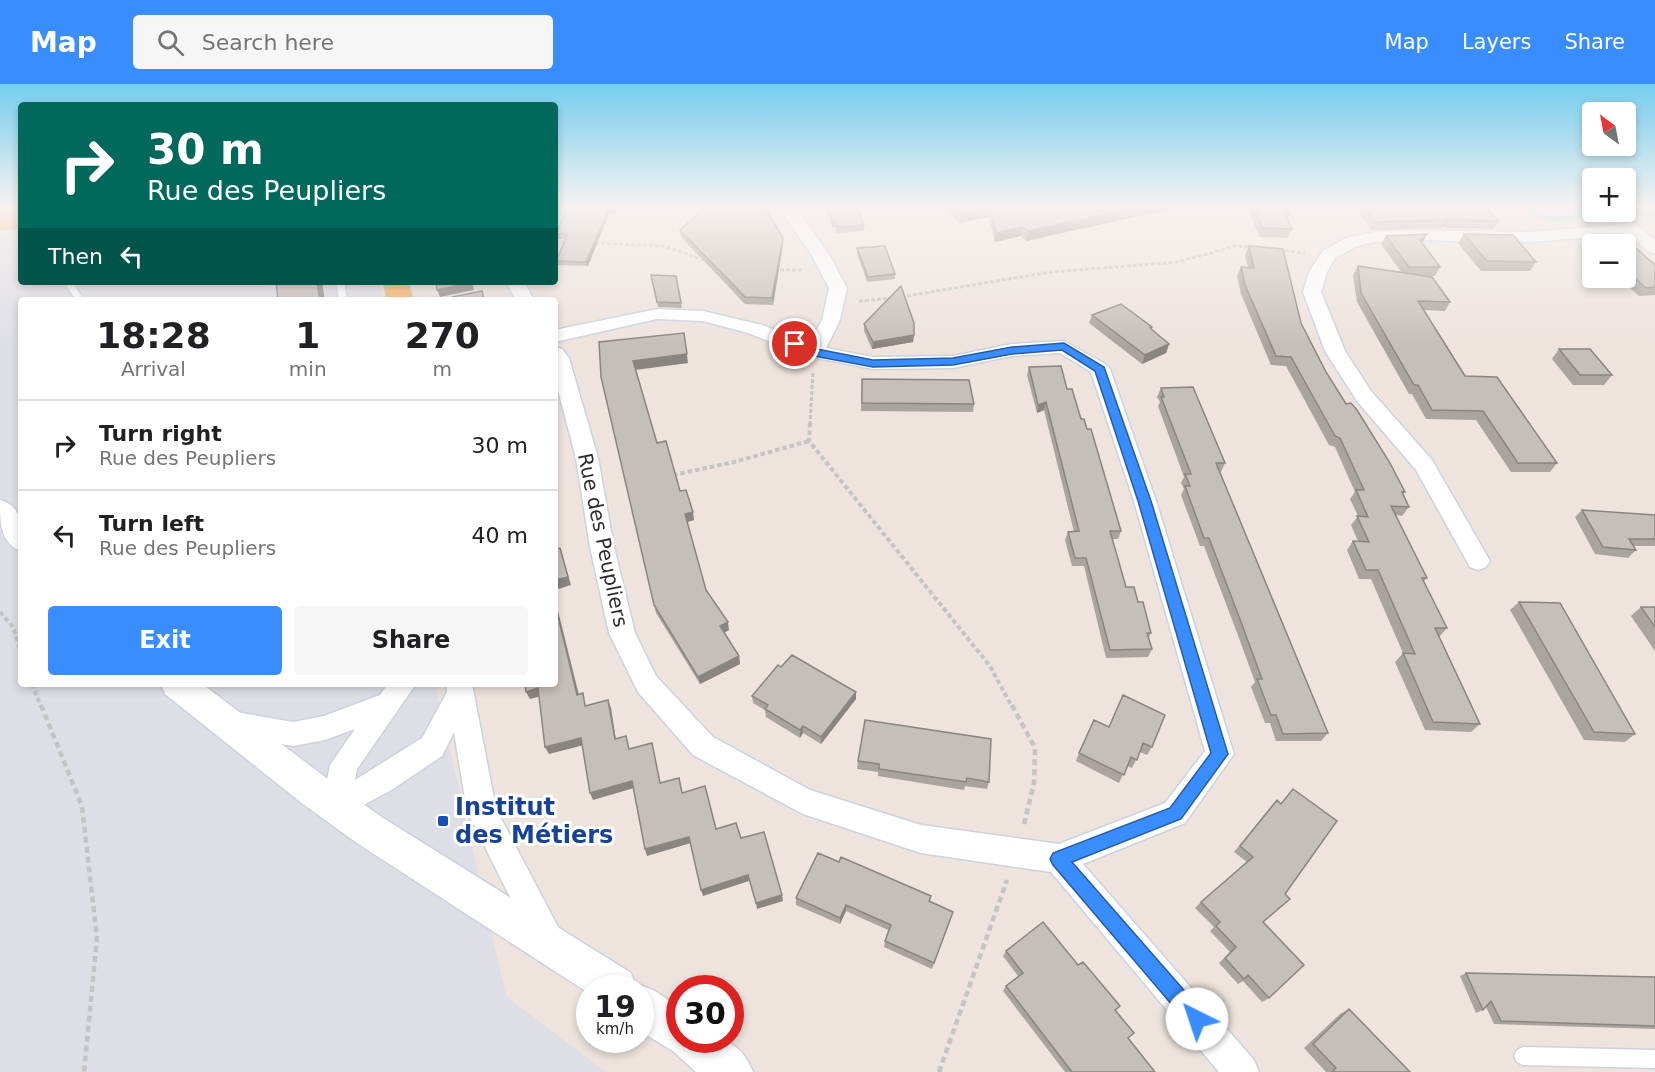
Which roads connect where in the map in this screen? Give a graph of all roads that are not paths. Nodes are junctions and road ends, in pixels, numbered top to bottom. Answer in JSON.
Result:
{"nodes":[{"id":1,"x":818,"y":253,"type":"edge"},
{"id":2,"x":1332,"y":253,"type":"edge"},
{"id":3,"x":558,"y":335,"type":"edge"},
{"id":4,"x":814,"y":352,"type":"junction"},
{"id":5,"x":558,"y":357,"type":"edge"},
{"id":6,"x":0,"y":510,"type":"edge"},
{"id":7,"x":18,"y":536,"type":"edge"},
{"id":8,"x":1478,"y":561,"type":"dead end"},
{"id":9,"x":181,"y":687,"type":"edge"},
{"id":10,"x":460,"y":689,"type":"edge"},
{"id":11,"x":395,"y":694,"type":"edge"},
{"id":12,"x":230,"y":723,"type":"junction"},
{"id":13,"x":336,"y":806,"type":"junction"},
{"id":14,"x":1059,"y":859,"type":"junction"},
{"id":15,"x":549,"y":942,"type":"junction"},
{"id":16,"x":597,"y":975,"type":"edge"},
{"id":17,"x":710,"y":1053,"type":"edge"},
{"id":18,"x":1523,"y":1056,"type":"dead end"},
{"id":19,"x":1655,"y":1059,"type":"edge"},
{"id":20,"x":731,"y":1072,"type":"edge"},
{"id":21,"x":1242,"y":1072,"type":"edge"}],
"edges":[{"from":1,"to":4,"type":"street"},
{"from":2,"to":8,"type":"street"},
{"from":3,"to":4,"type":"street","name":"Rue des Peupliers"},
{"from":4,"to":14,"type":"street","name":"Rue des Peupliers"},
{"from":5,"to":14,"type":"street","name":"Rue des Peupliers"},
{"from":6,"to":7,"type":"street"},
{"from":9,"to":12,"type":"street"},
{"from":10,"to":13,"type":"street"},
{"from":10,"to":15,"type":"street"},
{"from":11,"to":12,"type":"street"},
{"from":11,"to":13,"type":"street"},
{"from":12,"to":13,"type":"street"},
{"from":13,"to":15,"type":"street"},
{"from":14,"to":21,"type":"street"},
{"from":15,"to":16,"type":"street"},
{"from":17,"to":20,"type":"street"},
{"from":18,"to":19,"type":"lane"}]}
